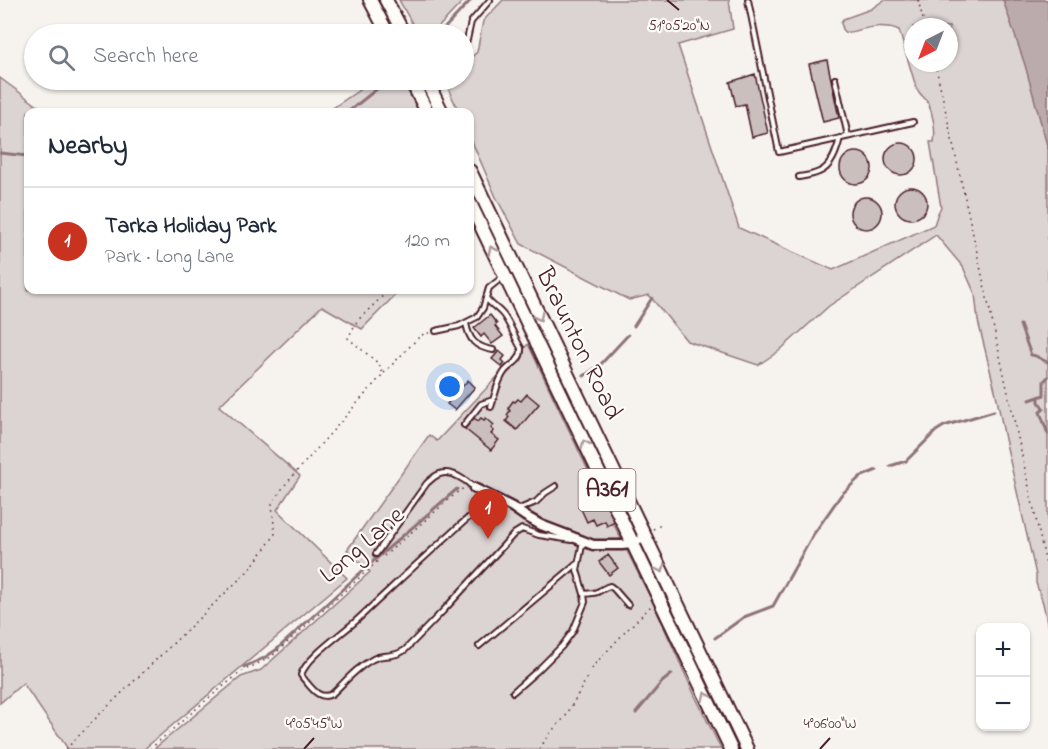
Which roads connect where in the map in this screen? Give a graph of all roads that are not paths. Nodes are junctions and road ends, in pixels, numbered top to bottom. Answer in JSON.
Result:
{"nodes":[{"id":1,"x":370,"y":0,"type":"edge"},
{"id":2,"x":386,"y":0,"type":"edge"},
{"id":3,"x":490,"y":0,"type":"edge"},
{"id":4,"x":748,"y":0,"type":"edge"},
{"id":5,"x":383,"y":24,"type":"edge"},
{"id":6,"x":399,"y":24,"type":"edge"},
{"id":7,"x":471,"y":24,"type":"edge"},
{"id":8,"x":835,"y":78,"type":"dead end"},
{"id":9,"x":416,"y":90,"type":"edge"},
{"id":10,"x":431,"y":90,"type":"edge"},
{"id":11,"x":437,"y":90,"type":"edge"},
{"id":12,"x":435,"y":98,"type":"junction"},
{"id":13,"x":425,"y":108,"type":"edge"},
{"id":14,"x":440,"y":108,"type":"edge"},
{"id":15,"x":913,"y":122,"type":"dead end"},
{"id":16,"x":848,"y":136,"type":"junction"},
{"id":17,"x":840,"y":138,"type":"junction"},
{"id":18,"x":799,"y":177,"type":"dead end"},
{"id":19,"x":474,"y":179,"type":"edge"},
{"id":20,"x":474,"y":211,"type":"edge"},
{"id":21,"x":505,"y":276,"type":"junction"},
{"id":22,"x":486,"y":298,"type":"junction"},
{"id":23,"x":466,"y":323,"type":"junction"},
{"id":24,"x":435,"y":331,"type":"road end"},
{"id":25,"x":493,"y":350,"type":"dead end"},
{"id":26,"x":493,"y":400,"type":"junction"},
{"id":27,"x":491,"y":408,"type":"dead end"},
{"id":28,"x":464,"y":424,"type":"dead end"},
{"id":29,"x":556,"y":486,"type":"dead end"},
{"id":30,"x":474,"y":488,"type":"joint"},
{"id":31,"x":493,"y":498,"type":"junction"},
{"id":32,"x":517,"y":510,"type":"junction"},
{"id":33,"x":646,"y":537,"type":"junction"},
{"id":34,"x":583,"y":541,"type":"junction"},
{"id":35,"x":632,"y":544,"type":"junction"},
{"id":36,"x":376,"y":554,"type":"dead end"},
{"id":37,"x":578,"y":562,"type":"junction"},
{"id":38,"x":584,"y":594,"type":"junction"},
{"id":39,"x":628,"y":604,"type":"dead end"},
{"id":40,"x":479,"y":646,"type":"dead end"},
{"id":41,"x":513,"y":692,"type":"dead end"},
{"id":42,"x":731,"y":749,"type":"edge"},
{"id":43,"x":747,"y":749,"type":"edge"}],
"edges":[{"from":1,"to":5,"type":"main road"},
{"from":2,"to":6,"type":"main road"},
{"from":3,"to":7,"type":"lane"},
{"from":4,"to":17,"type":"lane"},
{"from":8,"to":16,"type":"lane"},
{"from":9,"to":13,"type":"main road"},
{"from":10,"to":12,"type":"main road"},
{"from":11,"to":12,"type":"lane"},
{"from":12,"to":14,"type":"main road"},
{"from":15,"to":16,"type":"lane"},
{"from":16,"to":17,"type":"lane"},
{"from":17,"to":18,"type":"lane"},
{"from":19,"to":33,"type":"main road","name":"Braunton Road","number":"A361","one_way":true},
{"from":21,"to":20,"type":"main road","name":"Braunton Road","number":"A361","one_way":true},
{"from":21,"to":22,"type":"lane"},
{"from":35,"to":21,"type":"main road","name":"Braunton Road","number":"A361","one_way":true},
{"from":22,"to":23,"type":"lane"},
{"from":22,"to":26,"type":"lane"},
{"from":23,"to":24,"type":"lane"},
{"from":23,"to":25,"type":"lane"},
{"from":26,"to":27,"type":"lane"},
{"from":26,"to":28,"type":"lane"},
{"from":29,"to":32,"type":"lane"},
{"from":30,"to":31,"type":"street"},
{"from":30,"to":36,"type":"lane"},
{"from":31,"to":32,"type":"street"},
{"from":31,"to":34,"type":"lane"},
{"from":32,"to":34,"type":"street"},
{"from":33,"to":35,"type":"street"},
{"from":33,"to":43,"type":"main road","name":"Braunton Road","number":"A361","one_way":true},
{"from":34,"to":35,"type":"street"},
{"from":34,"to":37,"type":"lane"},
{"from":42,"to":35,"type":"main road","name":"Braunton Road","number":"A361","one_way":true},
{"from":37,"to":38,"type":"lane"},
{"from":37,"to":40,"type":"lane"},
{"from":38,"to":39,"type":"lane"},
{"from":38,"to":41,"type":"lane"}]}
